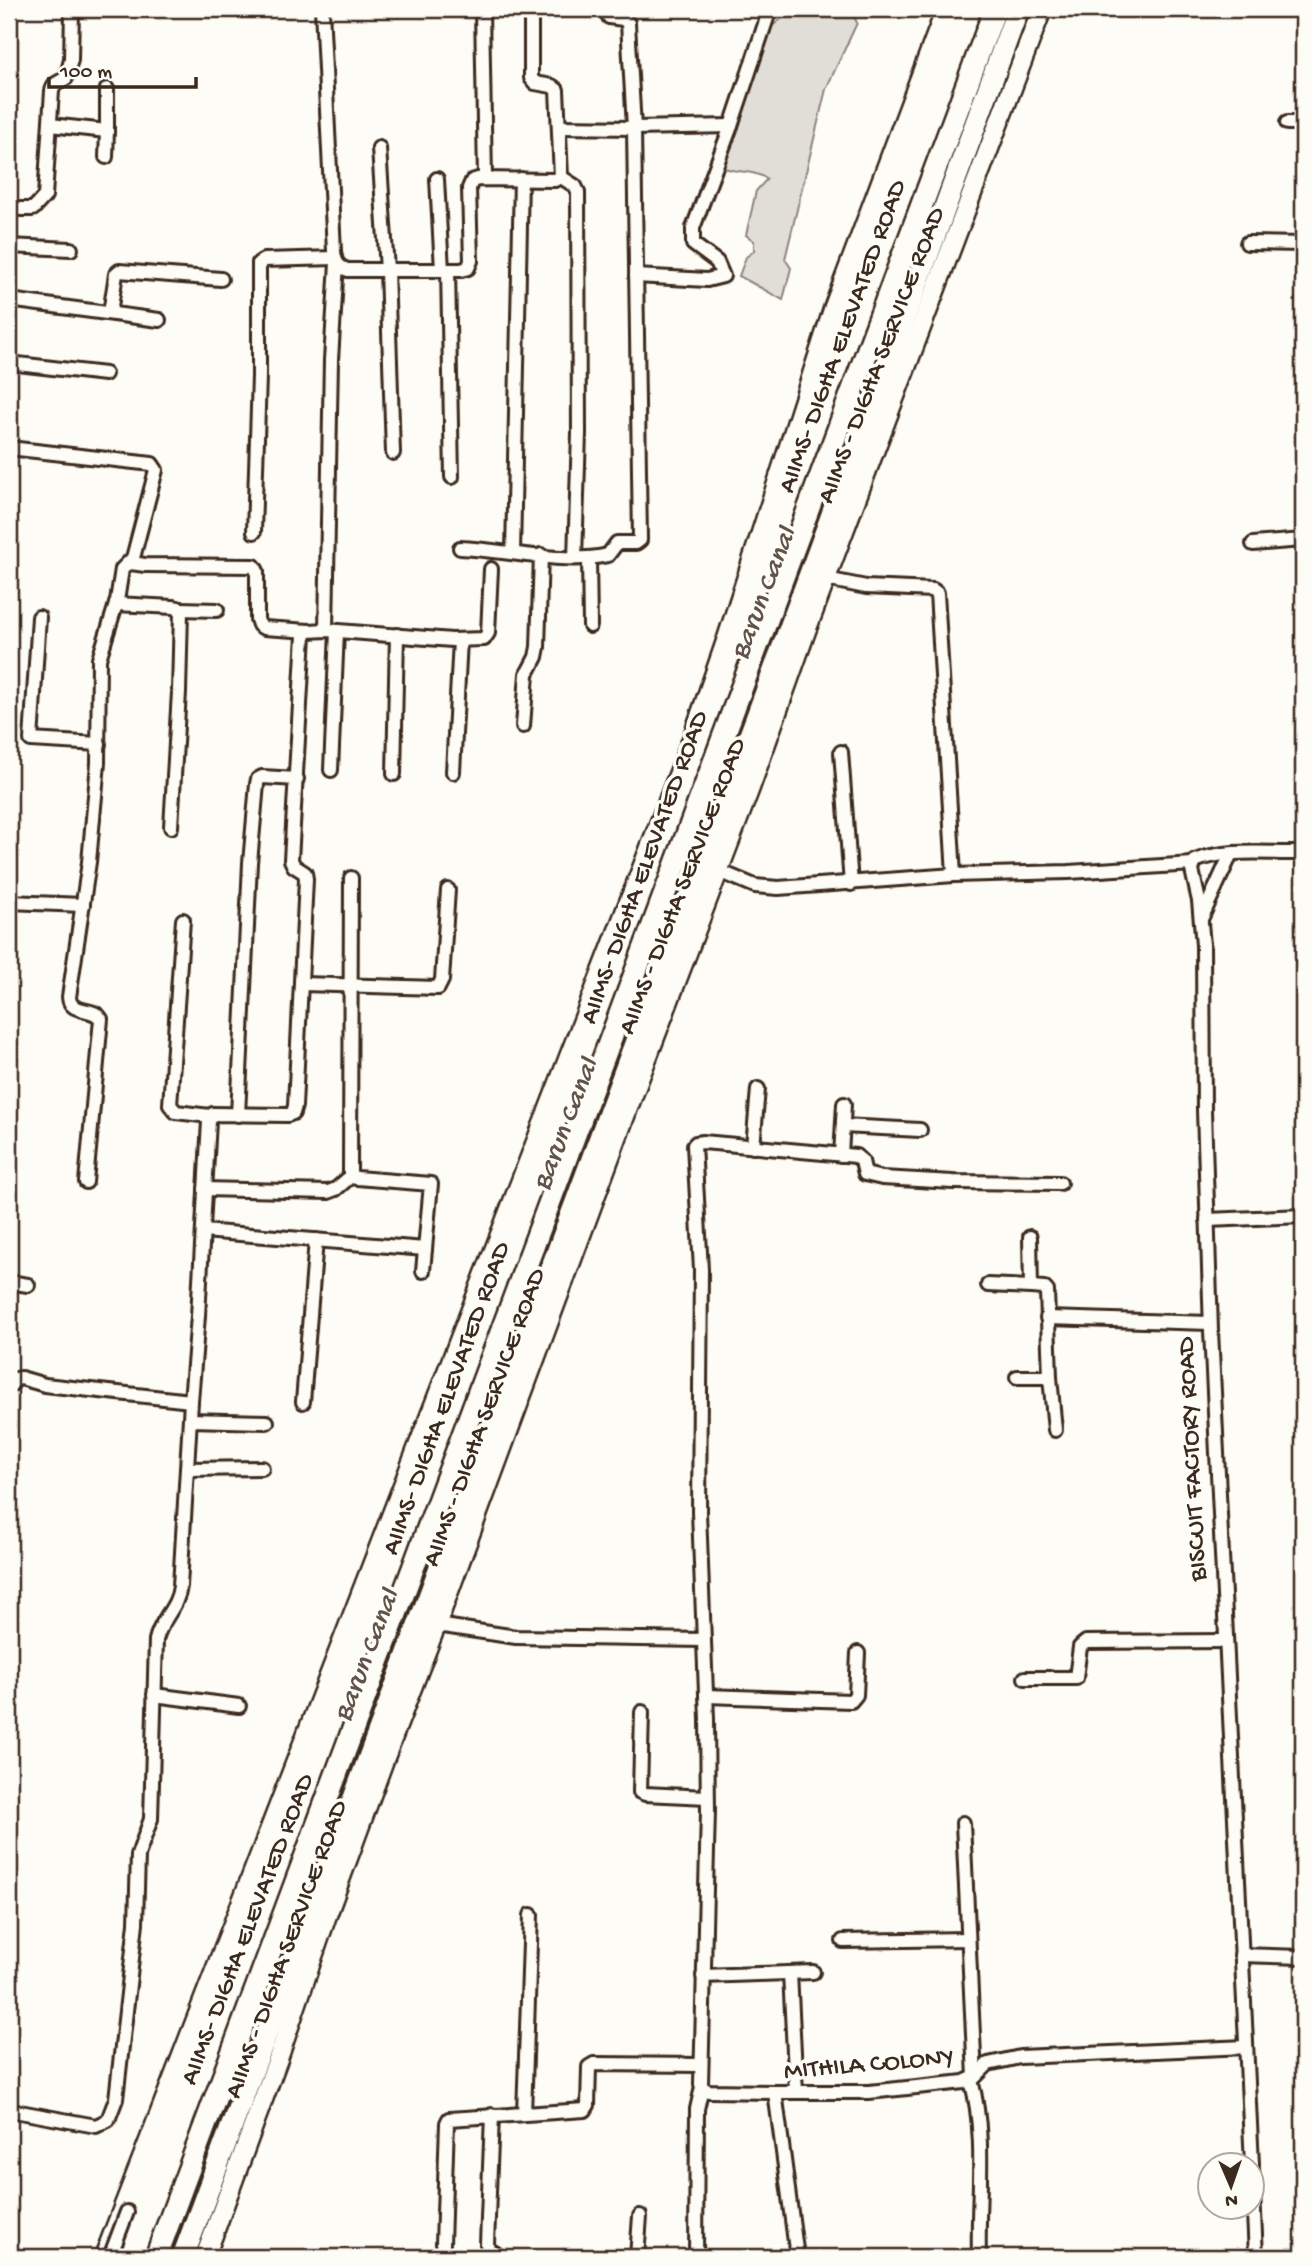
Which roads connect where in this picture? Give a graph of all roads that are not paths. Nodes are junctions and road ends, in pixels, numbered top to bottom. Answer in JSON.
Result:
{"nodes":[{"id":1,"x":72,"y":9,"type":"edge"},
{"id":2,"x":322,"y":9,"type":"edge"},
{"id":3,"x":482,"y":9,"type":"edge"},
{"id":4,"x":531,"y":9,"type":"edge"},
{"id":5,"x":605,"y":9,"type":"edge"},
{"id":6,"x":770,"y":9,"type":"edge"},
{"id":7,"x":995,"y":9,"type":"edge"},
{"id":8,"x":1018,"y":9,"type":"edge"},
{"id":9,"x":1042,"y":9,"type":"edge"},
{"id":10,"x":107,"y":89,"type":"dead end"},
{"id":11,"x":1287,"y":122,"type":"dead end"},
{"id":12,"x":1303,"y":123,"type":"edge"},
{"id":13,"x":50,"y":125,"type":"junction"},
{"id":14,"x":731,"y":126,"type":"junction"},
{"id":15,"x":559,"y":127,"type":"junction"},
{"id":16,"x":635,"y":128,"type":"junction"},
{"id":17,"x":107,"y":131,"type":"junction"},
{"id":18,"x":379,"y":148,"type":"dead end"},
{"id":19,"x":106,"y":157,"type":"dead end"},
{"id":20,"x":561,"y":177,"type":"junction"},
{"id":21,"x":437,"y":179,"type":"dead end"},
{"id":22,"x":485,"y":179,"type":"junction"},
{"id":23,"x":521,"y":179,"type":"junction"},
{"id":24,"x":20,"y":209,"type":"dead end"},
{"id":25,"x":1247,"y":243,"type":"dead end"},
{"id":26,"x":1303,"y":244,"type":"edge"},
{"id":27,"x":9,"y":246,"type":"edge"},
{"id":28,"x":71,"y":249,"type":"dead end"},
{"id":29,"x":336,"y":261,"type":"junction"},
{"id":30,"x":387,"y":270,"type":"junction"},
{"id":31,"x":445,"y":270,"type":"junction"},
{"id":32,"x":636,"y":276,"type":"junction"},
{"id":33,"x":221,"y":279,"type":"dead end"},
{"id":34,"x":9,"y":300,"type":"edge"},
{"id":35,"x":110,"y":313,"type":"junction"},
{"id":36,"x":159,"y":320,"type":"dead end"},
{"id":37,"x":9,"y":363,"type":"edge"},
{"id":38,"x":105,"y":374,"type":"dead end"},
{"id":39,"x":9,"y":448,"type":"edge"},
{"id":40,"x":393,"y":453,"type":"dead end"},
{"id":41,"x":452,"y":477,"type":"dead end"},
{"id":42,"x":254,"y":532,"type":"dead end"},
{"id":43,"x":1303,"y":540,"type":"edge"},
{"id":44,"x":1253,"y":544,"type":"dead end"},
{"id":45,"x":460,"y":548,"type":"dead end"},
{"id":46,"x":513,"y":553,"type":"junction"},
{"id":47,"x":541,"y":555,"type":"junction"},
{"id":48,"x":575,"y":558,"type":"junction"},
{"id":49,"x":589,"y":558,"type":"junction"},
{"id":50,"x":131,"y":563,"type":"junction"},
{"id":51,"x":491,"y":569,"type":"dead end"},
{"id":52,"x":826,"y":579,"type":"junction"},
{"id":53,"x":116,"y":604,"type":"junction"},
{"id":54,"x":180,"y":609,"type":"junction"},
{"id":55,"x":217,"y":610,"type":"dead end"},
{"id":56,"x":39,"y":617,"type":"dead end"},
{"id":57,"x":590,"y":626,"type":"dead end"},
{"id":58,"x":309,"y":631,"type":"junction"},
{"id":59,"x":332,"y":631,"type":"junction"},
{"id":60,"x":397,"y":635,"type":"junction"},
{"id":61,"x":460,"y":640,"type":"junction"},
{"id":62,"x":523,"y":726,"type":"dead end"},
{"id":63,"x":99,"y":744,"type":"junction"},
{"id":64,"x":841,"y":752,"type":"dead end"},
{"id":65,"x":331,"y":771,"type":"dead end"},
{"id":66,"x":453,"y":772,"type":"dead end"},
{"id":67,"x":394,"y":774,"type":"dead end"},
{"id":68,"x":297,"y":779,"type":"junction"},
{"id":69,"x":171,"y":827,"type":"dead end"},
{"id":70,"x":1303,"y":853,"type":"edge"},
{"id":71,"x":1231,"y":854,"type":"junction"},
{"id":72,"x":1193,"y":864,"type":"junction"},
{"id":73,"x":719,"y":872,"type":"junction"},
{"id":74,"x":954,"y":875,"type":"junction"},
{"id":75,"x":351,"y":878,"type":"dead end"},
{"id":76,"x":850,"y":884,"type":"junction"},
{"id":77,"x":448,"y":890,"type":"dead end"},
{"id":78,"x":9,"y":902,"type":"edge"},
{"id":79,"x":83,"y":905,"type":"junction"},
{"id":80,"x":1200,"y":919,"type":"junction"},
{"id":81,"x":183,"y":920,"type":"dead end"},
{"id":82,"x":302,"y":984,"type":"junction"},
{"id":83,"x":351,"y":984,"type":"junction"},
{"id":84,"x":758,"y":1089,"type":"dead end"},
{"id":85,"x":844,"y":1104,"type":"dead end"},
{"id":86,"x":238,"y":1115,"type":"junction"},
{"id":87,"x":210,"y":1116,"type":"junction"},
{"id":88,"x":842,"y":1126,"type":"junction"},
{"id":89,"x":920,"y":1130,"type":"dead end"},
{"id":90,"x":753,"y":1147,"type":"junction"},
{"id":91,"x":841,"y":1155,"type":"junction"},
{"id":92,"x":351,"y":1176,"type":"junction"},
{"id":93,"x":86,"y":1182,"type":"dead end"},
{"id":94,"x":1059,"y":1183,"type":"dead end"},
{"id":95,"x":205,"y":1189,"type":"junction"},
{"id":96,"x":1303,"y":1216,"type":"edge"},
{"id":97,"x":1207,"y":1220,"type":"junction"},
{"id":98,"x":203,"y":1231,"type":"junction"},
{"id":99,"x":1030,"y":1237,"type":"dead end"},
{"id":100,"x":316,"y":1240,"type":"junction"},
{"id":101,"x":425,"y":1249,"type":"junction"},
{"id":102,"x":423,"y":1271,"type":"dead end"},
{"id":103,"x":9,"y":1282,"type":"edge"},
{"id":104,"x":27,"y":1285,"type":"dead end"},
{"id":105,"x":988,"y":1285,"type":"dead end"},
{"id":106,"x":1031,"y":1287,"type":"junction"},
{"id":107,"x":1047,"y":1318,"type":"junction"},
{"id":108,"x":1210,"y":1324,"type":"junction"},
{"id":109,"x":1017,"y":1377,"type":"dead end"},
{"id":110,"x":1050,"y":1377,"type":"junction"},
{"id":111,"x":9,"y":1387,"type":"edge"},
{"id":112,"x":191,"y":1401,"type":"junction"},
{"id":113,"x":303,"y":1402,"type":"dead end"},
{"id":114,"x":190,"y":1420,"type":"junction"},
{"id":115,"x":267,"y":1422,"type":"dead end"},
{"id":116,"x":1055,"y":1430,"type":"dead end"},
{"id":117,"x":262,"y":1468,"type":"dead end"},
{"id":118,"x":187,"y":1469,"type":"junction"},
{"id":119,"x":437,"y":1625,"type":"junction"},
{"id":120,"x":703,"y":1640,"type":"junction"},
{"id":121,"x":1226,"y":1641,"type":"junction"},
{"id":122,"x":858,"y":1653,"type":"dead end"},
{"id":123,"x":1025,"y":1678,"type":"dead end"},
{"id":124,"x":154,"y":1695,"type":"junction"},
{"id":125,"x":706,"y":1696,"type":"junction"},
{"id":126,"x":239,"y":1706,"type":"dead end"},
{"id":127,"x":642,"y":1712,"type":"dead end"},
{"id":128,"x":708,"y":1797,"type":"junction"},
{"id":129,"x":963,"y":1823,"type":"dead end"},
{"id":130,"x":531,"y":1915,"type":"dead end"},
{"id":131,"x":968,"y":1939,"type":"junction"},
{"id":132,"x":843,"y":1941,"type":"dead end"},
{"id":133,"x":1241,"y":1955,"type":"junction"},
{"id":134,"x":1303,"y":1957,"type":"edge"},
{"id":135,"x":813,"y":1972,"type":"dead end"},
{"id":136,"x":790,"y":1973,"type":"junction"},
{"id":137,"x":703,"y":1976,"type":"junction"},
{"id":138,"x":1246,"y":2047,"type":"junction"},
{"id":139,"x":701,"y":2065,"type":"junction"},
{"id":140,"x":973,"y":2078,"type":"junction"},
{"id":141,"x":702,"y":2087,"type":"junction"},
{"id":142,"x":775,"y":2092,"type":"junction"},
{"id":143,"x":796,"y":2092,"type":"junction"},
{"id":144,"x":9,"y":2110,"type":"edge"},
{"id":145,"x":524,"y":2113,"type":"junction"},
{"id":146,"x":492,"y":2115,"type":"junction"},
{"id":147,"x":1251,"y":2150,"type":"edge"},
{"id":148,"x":127,"y":2212,"type":"dead end"},
{"id":149,"x":640,"y":2216,"type":"dead end"},
{"id":150,"x":1254,"y":2220,"type":"edge"},
{"id":151,"x":443,"y":2244,"type":"dead end"},
{"id":152,"x":110,"y":2257,"type":"edge"},
{"id":153,"x":156,"y":2257,"type":"edge"},
{"id":154,"x":183,"y":2257,"type":"edge"},
{"id":155,"x":205,"y":2257,"type":"edge"},
{"id":156,"x":496,"y":2257,"type":"edge"},
{"id":157,"x":637,"y":2257,"type":"edge"},
{"id":158,"x":696,"y":2257,"type":"edge"},
{"id":159,"x":797,"y":2257,"type":"edge"},
{"id":160,"x":979,"y":2257,"type":"edge"},
{"id":161,"x":1256,"y":2257,"type":"edge"}],
"edges":[{"from":1,"to":13,"type":"street"},
{"from":2,"to":29,"type":"street"},
{"from":3,"to":22,"type":"street"},
{"from":4,"to":15,"type":"street"},
{"from":5,"to":16,"type":"street"},
{"from":6,"to":14,"type":"street"},
{"from":7,"to":153,"type":"highway","name":"AIIMS- DIGHA ELEVATED ROAD"},
{"from":8,"to":154,"type":"highway","name":"AIIMS- DIGHA ELEVATED ROAD"},
{"from":9,"to":52,"type":"main road","name":"AIIMS - DIGHA SERVICE ROAD"},
{"from":10,"to":17,"type":"street"},
{"from":11,"to":12,"type":"street"},
{"from":13,"to":17,"type":"street"},
{"from":13,"to":24,"type":"street"},
{"from":14,"to":16,"type":"street"},
{"from":14,"to":32,"type":"street"},
{"from":15,"to":16,"type":"street"},
{"from":15,"to":20,"type":"street"},
{"from":16,"to":32,"type":"street"},
{"from":17,"to":19,"type":"street"},
{"from":18,"to":30,"type":"street"},
{"from":20,"to":23,"type":"street"},
{"from":20,"to":48,"type":"street"},
{"from":21,"to":31,"type":"street"},
{"from":22,"to":23,"type":"street"},
{"from":22,"to":31,"type":"street"},
{"from":23,"to":46,"type":"street"},
{"from":25,"to":26,"type":"street"},
{"from":27,"to":28,"type":"street"},
{"from":29,"to":30,"type":"street"},
{"from":29,"to":42,"type":"street"},
{"from":29,"to":59,"type":"street"},
{"from":30,"to":31,"type":"street"},
{"from":30,"to":40,"type":"street"},
{"from":31,"to":41,"type":"street"},
{"from":32,"to":49,"type":"street"},
{"from":33,"to":35,"type":"street"},
{"from":34,"to":35,"type":"street"},
{"from":35,"to":36,"type":"street"},
{"from":37,"to":38,"type":"street"},
{"from":39,"to":50,"type":"street"},
{"from":43,"to":44,"type":"street"},
{"from":45,"to":46,"type":"street"},
{"from":46,"to":47,"type":"street"},
{"from":47,"to":48,"type":"street"},
{"from":47,"to":62,"type":"street"},
{"from":48,"to":49,"type":"street"},
{"from":49,"to":57,"type":"street"},
{"from":50,"to":53,"type":"street"},
{"from":50,"to":58,"type":"street"},
{"from":51,"to":61,"type":"street"},
{"from":52,"to":73,"type":"main road","name":"AIIMS - DIGHA SERVICE ROAD"},
{"from":52,"to":74,"type":"street"},
{"from":53,"to":54,"type":"street"},
{"from":53,"to":63,"type":"street"},
{"from":54,"to":55,"type":"street"},
{"from":54,"to":69,"type":"street"},
{"from":56,"to":63,"type":"street"},
{"from":58,"to":59,"type":"street"},
{"from":58,"to":68,"type":"street"},
{"from":59,"to":60,"type":"street"},
{"from":59,"to":65,"type":"street"},
{"from":60,"to":61,"type":"street"},
{"from":60,"to":67,"type":"street"},
{"from":61,"to":66,"type":"street"},
{"from":63,"to":79,"type":"street"},
{"from":64,"to":76,"type":"street"},
{"from":68,"to":82,"type":"street"},
{"from":68,"to":86,"type":"street"},
{"from":70,"to":71,"type":"street"},
{"from":71,"to":72,"type":"street"},
{"from":71,"to":80,"type":"street"},
{"from":72,"to":74,"type":"street"},
{"from":72,"to":80,"type":"street","name":"BISCUIT FACTORY ROAD"},
{"from":73,"to":76,"type":"street"},
{"from":73,"to":119,"type":"main road","name":"AIIMS - DIGHA SERVICE ROAD"},
{"from":74,"to":76,"type":"street"},
{"from":75,"to":83,"type":"street"},
{"from":77,"to":83,"type":"street"},
{"from":78,"to":79,"type":"street"},
{"from":79,"to":93,"type":"street"},
{"from":80,"to":97,"type":"street","name":"BISCUIT FACTORY ROAD"},
{"from":81,"to":87,"type":"street"},
{"from":82,"to":83,"type":"street"},
{"from":82,"to":86,"type":"street"},
{"from":83,"to":92,"type":"street"},
{"from":84,"to":90,"type":"street"},
{"from":85,"to":88,"type":"street"},
{"from":86,"to":87,"type":"street"},
{"from":87,"to":95,"type":"street"},
{"from":88,"to":89,"type":"street"},
{"from":88,"to":91,"type":"street"},
{"from":90,"to":91,"type":"street"},
{"from":90,"to":120,"type":"street"},
{"from":91,"to":94,"type":"street"},
{"from":92,"to":95,"type":"street"},
{"from":92,"to":101,"type":"street"},
{"from":95,"to":98,"type":"street"},
{"from":96,"to":97,"type":"street"},
{"from":97,"to":108,"type":"street","name":"BISCUIT FACTORY ROAD"},
{"from":98,"to":100,"type":"street"},
{"from":98,"to":112,"type":"street"},
{"from":99,"to":106,"type":"street"},
{"from":100,"to":101,"type":"street"},
{"from":100,"to":113,"type":"street"},
{"from":101,"to":102,"type":"street"},
{"from":103,"to":104,"type":"street"},
{"from":105,"to":106,"type":"street"},
{"from":106,"to":107,"type":"street"},
{"from":107,"to":108,"type":"street"},
{"from":107,"to":110,"type":"street"},
{"from":108,"to":121,"type":"street","name":"BISCUIT FACTORY ROAD"},
{"from":109,"to":110,"type":"street"},
{"from":110,"to":116,"type":"street"},
{"from":111,"to":112,"type":"street"},
{"from":112,"to":114,"type":"street"},
{"from":114,"to":115,"type":"street"},
{"from":114,"to":118,"type":"street"},
{"from":117,"to":118,"type":"street"},
{"from":118,"to":124,"type":"street"},
{"from":119,"to":120,"type":"street"},
{"from":119,"to":155,"type":"main road","name":"AIIMS - DIGHA SERVICE ROAD"},
{"from":120,"to":125,"type":"street"},
{"from":121,"to":123,"type":"street"},
{"from":121,"to":133,"type":"street","name":"BISCUIT FACTORY ROAD"},
{"from":122,"to":125,"type":"street"},
{"from":124,"to":126,"type":"street"},
{"from":124,"to":144,"type":"street"},
{"from":125,"to":128,"type":"street"},
{"from":127,"to":128,"type":"street"},
{"from":128,"to":137,"type":"street"},
{"from":129,"to":131,"type":"street"},
{"from":130,"to":145,"type":"street"},
{"from":131,"to":132,"type":"street"},
{"from":131,"to":140,"type":"street"},
{"from":133,"to":134,"type":"street"},
{"from":133,"to":138,"type":"street","name":"BISCUIT FACTORY ROAD"},
{"from":135,"to":136,"type":"street"},
{"from":136,"to":137,"type":"street"},
{"from":136,"to":143,"type":"street"},
{"from":137,"to":139,"type":"street"},
{"from":138,"to":140,"type":"street","name":"MITHILA COLONY"},
{"from":138,"to":147,"type":"street","name":"BISCUIT FACTORY ROAD"},
{"from":139,"to":141,"type":"street"},
{"from":139,"to":145,"type":"street"},
{"from":140,"to":143,"type":"street","name":"MITHILA COLONY"},
{"from":140,"to":160,"type":"street"},
{"from":141,"to":142,"type":"street"},
{"from":141,"to":158,"type":"street"},
{"from":142,"to":143,"type":"street","name":"MITHILA COLONY"},
{"from":142,"to":159,"type":"street","name":"MITHILA COLONY"},
{"from":145,"to":146,"type":"street"},
{"from":146,"to":151,"type":"street"},
{"from":146,"to":156,"type":"street"},
{"from":148,"to":152,"type":"street"},
{"from":149,"to":157,"type":"street"},
{"from":150,"to":161,"type":"street","name":"BISCUIT FACTORY ROAD"}]}
